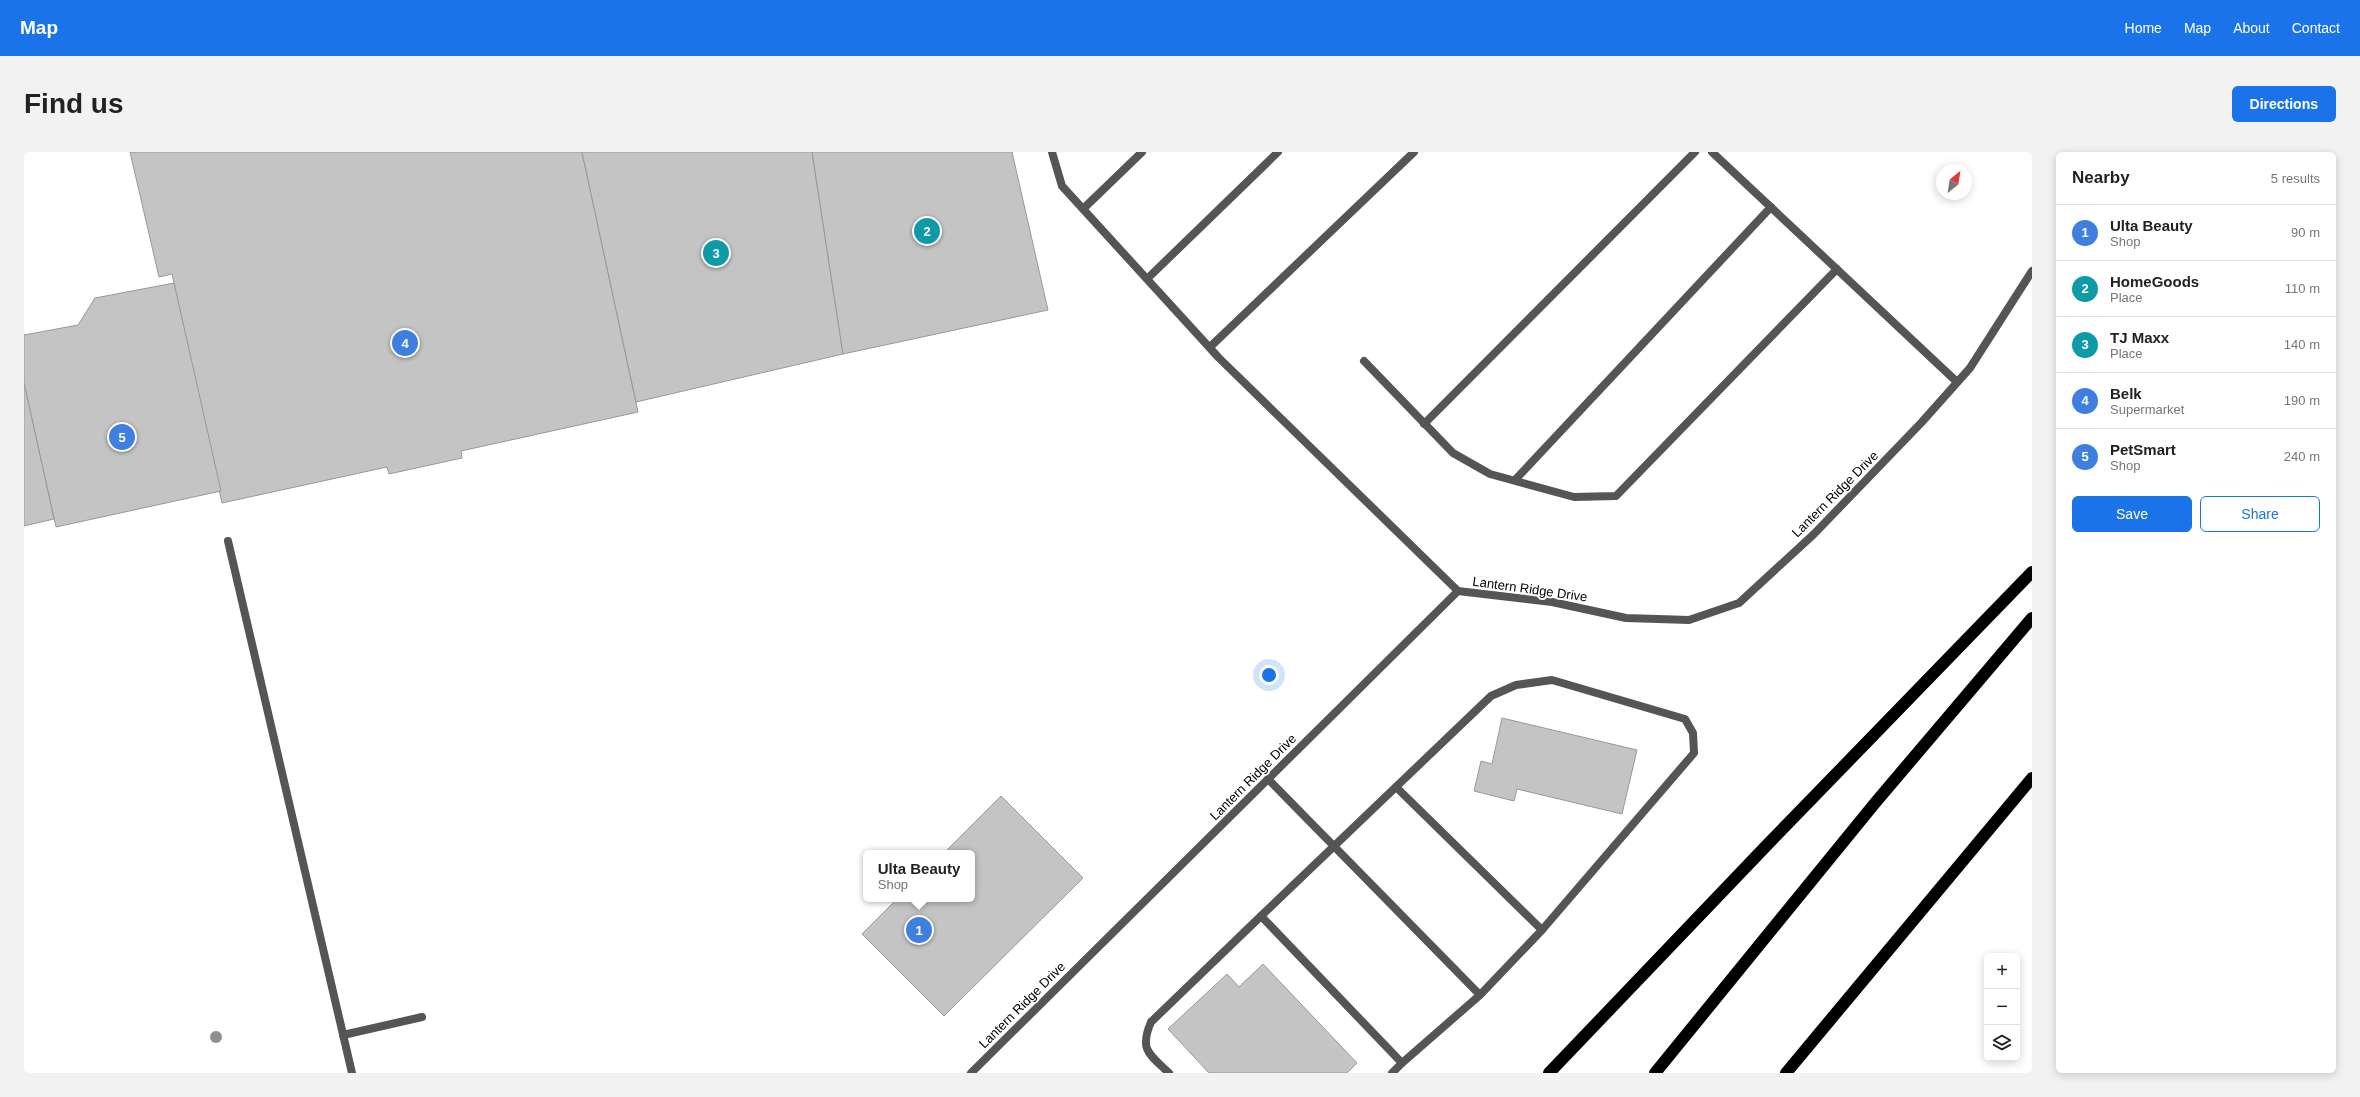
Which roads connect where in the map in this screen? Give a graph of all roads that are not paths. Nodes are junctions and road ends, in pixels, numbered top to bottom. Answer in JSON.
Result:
{"nodes":[{"id":1,"x":1052,"y":152,"type":"edge"},
{"id":2,"x":1142,"y":152,"type":"edge"},
{"id":3,"x":1278,"y":152,"type":"edge"},
{"id":4,"x":1414,"y":152,"type":"edge"},
{"id":5,"x":1694,"y":152,"type":"edge"},
{"id":6,"x":1712,"y":152,"type":"edge"},
{"id":7,"x":1771,"y":207,"type":"junction"},
{"id":8,"x":1083,"y":209,"type":"junction"},
{"id":9,"x":1837,"y":269,"type":"junction"},
{"id":10,"x":2032,"y":271,"type":"edge"},
{"id":11,"x":1147,"y":279,"type":"junction"},
{"id":12,"x":1210,"y":348,"type":"junction"},
{"id":13,"x":1364,"y":362,"type":"dead end"},
{"id":14,"x":1957,"y":382,"type":"junction"},
{"id":15,"x":1424,"y":424,"type":"junction"},
{"id":16,"x":1515,"y":480,"type":"junction"},
{"id":17,"x":228,"y":541,"type":"dead end"},
{"id":18,"x":2032,"y":572,"type":"edge"},
{"id":19,"x":1458,"y":591,"type":"junction"},
{"id":20,"x":2032,"y":618,"type":"edge"},
{"id":21,"x":2032,"y":778,"type":"edge"},
{"id":22,"x":1268,"y":779,"type":"junction"},
{"id":23,"x":1396,"y":788,"type":"junction"},
{"id":24,"x":1334,"y":846,"type":"junction"},
{"id":25,"x":1261,"y":916,"type":"junction"},
{"id":26,"x":1542,"y":930,"type":"junction"},
{"id":27,"x":1480,"y":995,"type":"junction"},
{"id":28,"x":422,"y":1017,"type":"dead end"},
{"id":29,"x":343,"y":1035,"type":"junction"},
{"id":30,"x":1402,"y":1063,"type":"junction"},
{"id":31,"x":352,"y":1073,"type":"edge"},
{"id":32,"x":971,"y":1073,"type":"edge"},
{"id":33,"x":1169,"y":1073,"type":"edge"},
{"id":34,"x":1392,"y":1073,"type":"edge"},
{"id":35,"x":1549,"y":1073,"type":"edge"},
{"id":36,"x":1655,"y":1073,"type":"edge"},
{"id":37,"x":1786,"y":1073,"type":"edge"}],
"edges":[{"from":1,"to":8,"type":"street"},
{"from":2,"to":8,"type":"street"},
{"from":3,"to":11,"type":"street"},
{"from":4,"to":12,"type":"street"},
{"from":5,"to":15,"type":"street"},
{"from":6,"to":7,"type":"street"},
{"from":7,"to":9,"type":"street"},
{"from":7,"to":16,"type":"street"},
{"from":8,"to":11,"type":"street"},
{"from":9,"to":14,"type":"street"},
{"from":9,"to":16,"type":"street"},
{"from":10,"to":14,"type":"street","name":"Lantern Ridge Drive"},
{"from":11,"to":12,"type":"street"},
{"from":12,"to":19,"type":"street"},
{"from":13,"to":15,"type":"street"},
{"from":14,"to":19,"type":"street","name":"Lantern Ridge Drive"},
{"from":15,"to":16,"type":"street"},
{"from":17,"to":29,"type":"street"},
{"from":18,"to":35,"type":"highway"},
{"from":19,"to":22,"type":"street","name":"Lantern Ridge Drive"},
{"from":20,"to":36,"type":"highway"},
{"from":21,"to":37,"type":"highway"},
{"from":22,"to":24,"type":"street"},
{"from":22,"to":32,"type":"street","name":"Lantern Ridge Drive"},
{"from":23,"to":24,"type":"street"},
{"from":23,"to":26,"type":"street"},
{"from":23,"to":26,"type":"street"},
{"from":24,"to":25,"type":"street"},
{"from":24,"to":27,"type":"street"},
{"from":25,"to":30,"type":"street"},
{"from":25,"to":33,"type":"street"},
{"from":26,"to":27,"type":"street"},
{"from":27,"to":30,"type":"street"},
{"from":28,"to":29,"type":"street"},
{"from":29,"to":31,"type":"street"},
{"from":30,"to":34,"type":"street"}]}
